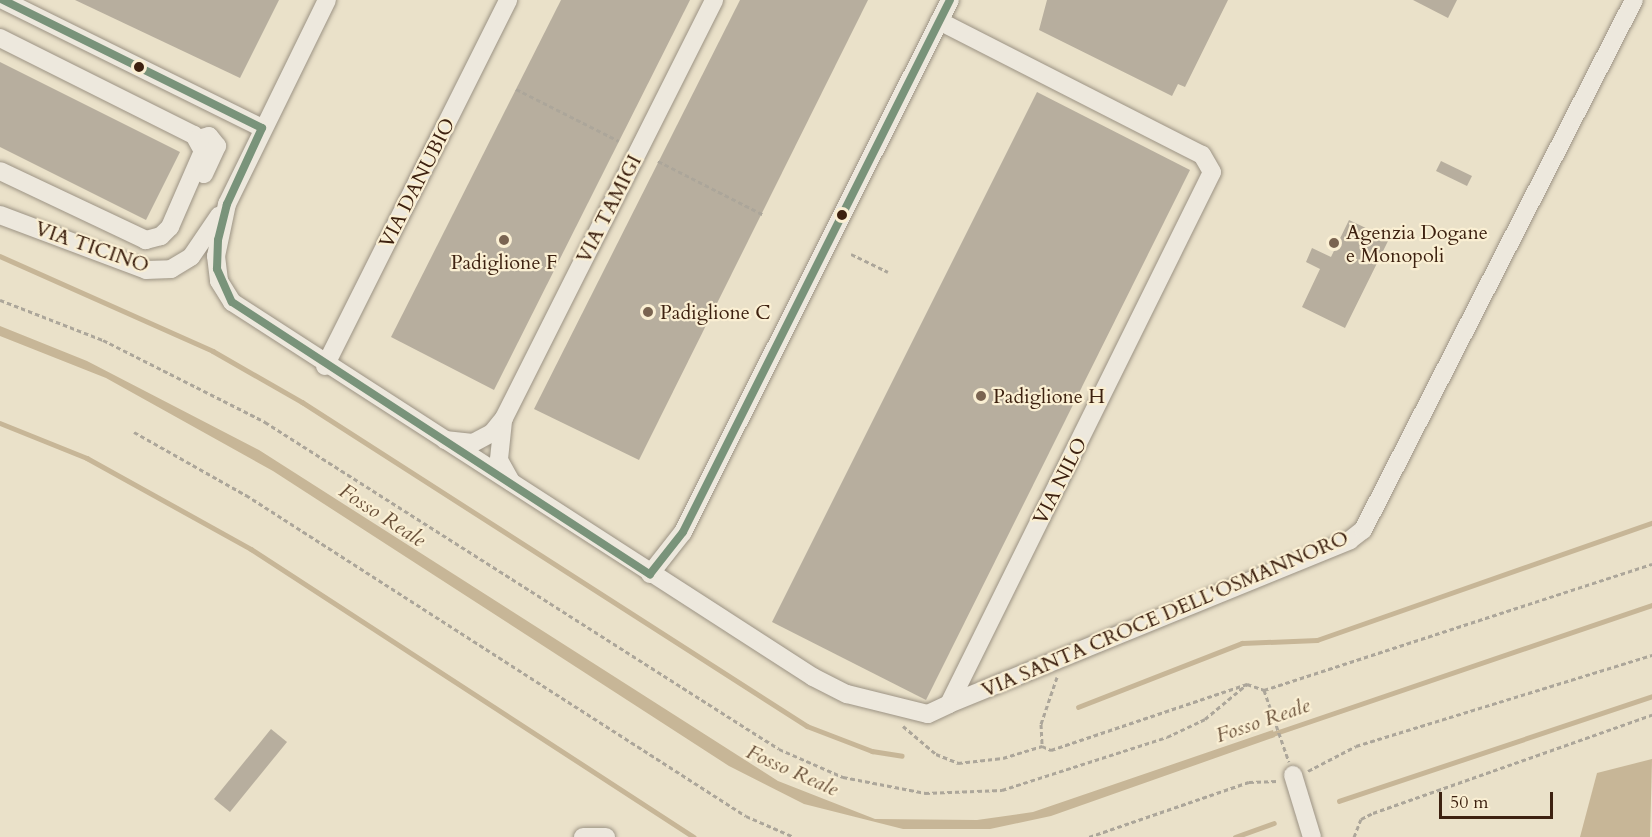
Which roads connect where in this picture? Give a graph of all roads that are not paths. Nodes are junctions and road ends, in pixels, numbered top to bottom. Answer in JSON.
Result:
{"nodes":[{"id":1,"x":3,"y":0,"type":"edge"},
{"id":2,"x":327,"y":0,"type":"edge"},
{"id":3,"x":508,"y":0,"type":"edge"},
{"id":4,"x":714,"y":0,"type":"edge"},
{"id":5,"x":950,"y":0,"type":"edge"},
{"id":6,"x":1634,"y":0,"type":"edge"},
{"id":7,"x":939,"y":21,"type":"junction"},
{"id":8,"x":0,"y":38,"type":"edge"},
{"id":9,"x":262,"y":128,"type":"junction"},
{"id":10,"x":198,"y":139,"type":"junction"},
{"id":11,"x":0,"y":171,"type":"edge"},
{"id":12,"x":199,"y":181,"type":"dead end"},
{"id":13,"x":227,"y":204,"type":"junction"},
{"id":14,"x":0,"y":215,"type":"edge"},
{"id":15,"x":325,"y":366,"type":"junction"},
{"id":16,"x":504,"y":418,"type":"junction"},
{"id":17,"x":435,"y":436,"type":"junction"},
{"id":18,"x":516,"y":488,"type":"junction"},
{"id":19,"x":650,"y":574,"type":"junction"},
{"id":20,"x":949,"y":704,"type":"junction"},
{"id":21,"x":1294,"y":778,"type":"road end"},
{"id":22,"x":583,"y":837,"type":"edge"},
{"id":23,"x":606,"y":837,"type":"edge"},
{"id":24,"x":1312,"y":837,"type":"edge"}],
"edges":[{"from":1,"to":9,"type":"street"},
{"from":2,"to":9,"type":"street"},
{"from":3,"to":15,"type":"street","name":"VIA DANUBIO"},
{"from":4,"to":16,"type":"street","name":"VIA TAMIGI"},
{"from":5,"to":7,"type":"street"},
{"from":6,"to":20,"type":"street","name":"VIA SANTA CROCE DELL'OSMANNORO"},
{"from":7,"to":19,"type":"street"},
{"from":7,"to":20,"type":"street","name":"VIA NILO"},
{"from":8,"to":10,"type":"street"},
{"from":9,"to":13,"type":"street"},
{"from":10,"to":11,"type":"street"},
{"from":10,"to":12,"type":"street"},
{"from":13,"to":14,"type":"street","name":"VIA TICINO"},
{"from":13,"to":15,"type":"street"},
{"from":15,"to":17,"type":"street"},
{"from":16,"to":17,"type":"street","name":"VIA TAMIGI"},
{"from":16,"to":18,"type":"street","name":"VIA TAMIGI"},
{"from":17,"to":18,"type":"street"},
{"from":18,"to":19,"type":"street"},
{"from":19,"to":20,"type":"street"},
{"from":21,"to":24,"type":"street"},
{"from":22,"to":23,"type":"street"}]}
